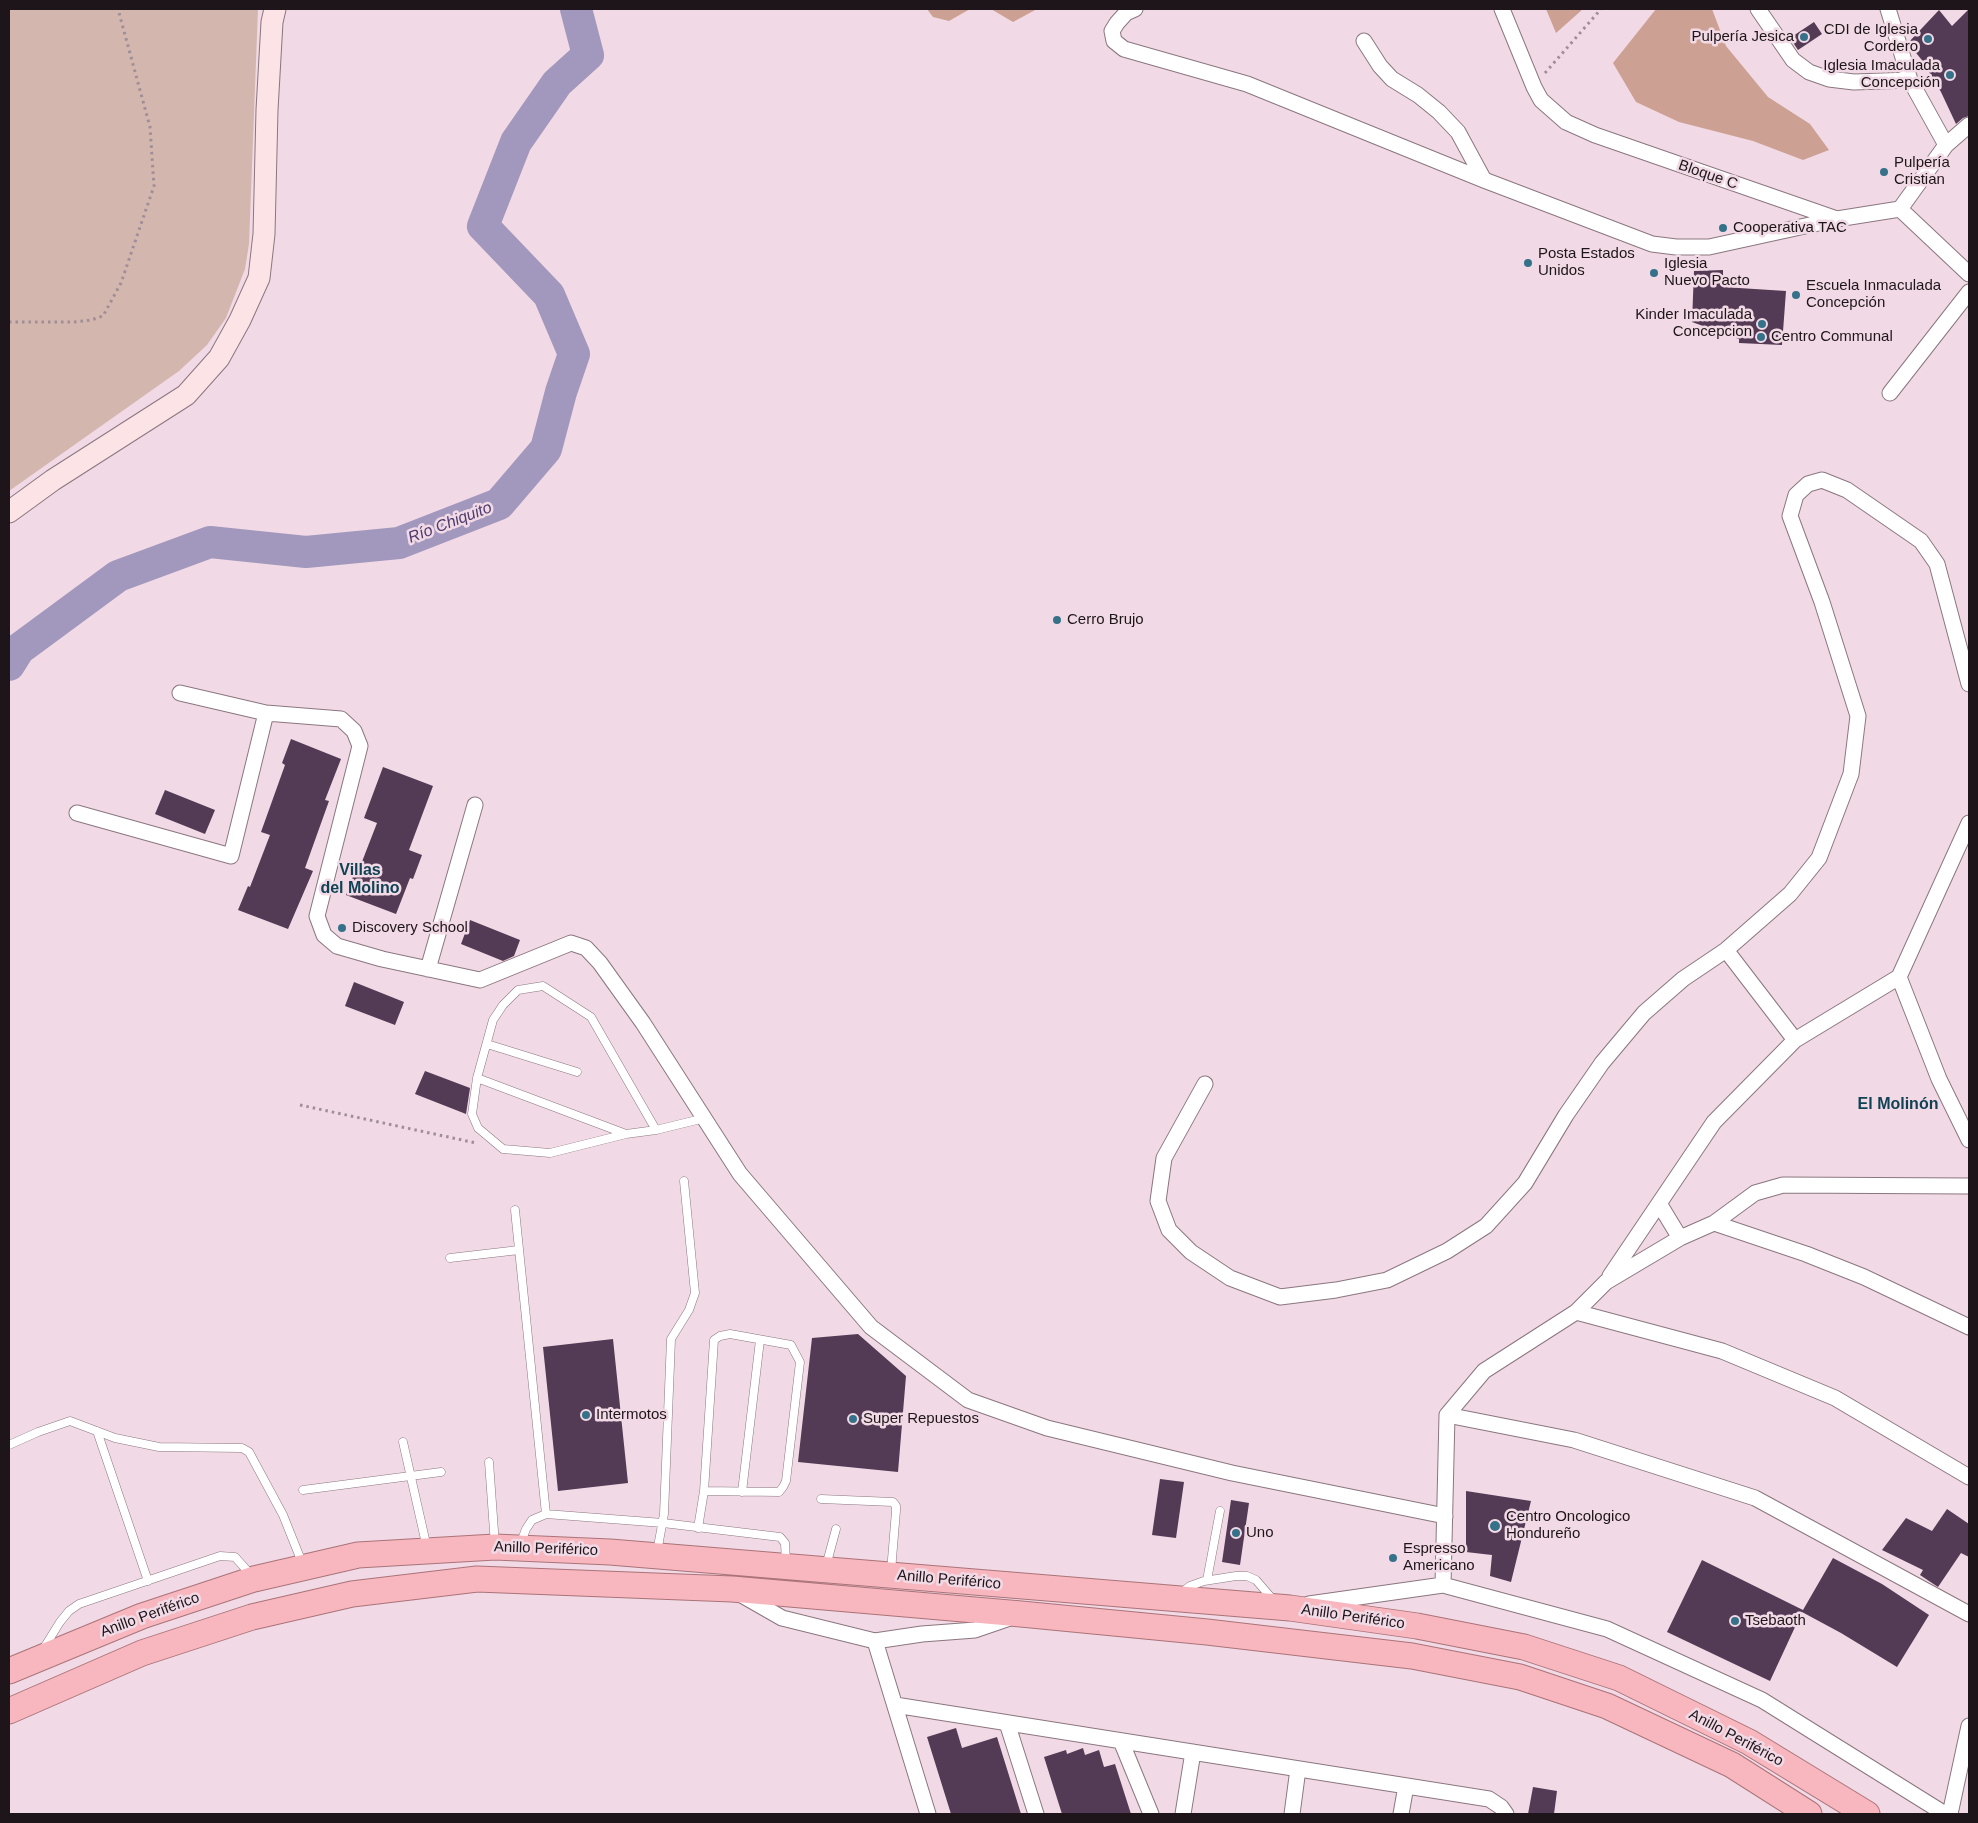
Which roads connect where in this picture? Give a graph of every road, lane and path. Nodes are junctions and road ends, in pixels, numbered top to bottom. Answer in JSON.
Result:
{"nodes":[{"id":1,"x":118,"y":9,"type":"edge"},
{"id":2,"x":275,"y":9,"type":"edge"},
{"id":3,"x":1135,"y":9,"type":"edge"},
{"id":4,"x":1502,"y":9,"type":"edge"},
{"id":5,"x":1601,"y":9,"type":"edge"},
{"id":6,"x":1758,"y":9,"type":"edge"},
{"id":7,"x":1888,"y":9,"type":"edge"},
{"id":8,"x":1364,"y":41,"type":"dead end"},
{"id":9,"x":1910,"y":80,"type":"junction"},
{"id":10,"x":1534,"y":86,"type":"junction"},
{"id":11,"x":1969,"y":125,"type":"edge"},
{"id":12,"x":1946,"y":145,"type":"junction"},
{"id":13,"x":1484,"y":180,"type":"junction"},
{"id":14,"x":1900,"y":209,"type":"junction"},
{"id":15,"x":1837,"y":220,"type":"junction"},
{"id":16,"x":1969,"y":274,"type":"edge"},
{"id":17,"x":1969,"y":292,"type":"edge"},
{"id":18,"x":9,"y":322,"type":"edge"},
{"id":19,"x":1890,"y":393,"type":"dead end"},
{"id":20,"x":9,"y":512,"type":"edge"},
{"id":21,"x":1969,"y":684,"type":"edge"},
{"id":22,"x":180,"y":693,"type":"dead end"},
{"id":23,"x":266,"y":712,"type":"junction"},
{"id":24,"x":476,"y":805,"type":"dead end"},
{"id":25,"x":76,"y":813,"type":"dead end"},
{"id":26,"x":1969,"y":823,"type":"edge"},
{"id":27,"x":1726,"y":950,"type":"junction"},
{"id":28,"x":428,"y":969,"type":"junction"},
{"id":29,"x":1899,"y":977,"type":"junction"},
{"id":30,"x":1795,"y":1040,"type":"junction"},
{"id":31,"x":487,"y":1044,"type":"junction"},
{"id":32,"x":577,"y":1072,"type":"dead end"},
{"id":33,"x":477,"y":1078,"type":"junction"},
{"id":34,"x":1205,"y":1084,"type":"dead end"},
{"id":35,"x":300,"y":1105,"type":"dead end"},
{"id":36,"x":705,"y":1118,"type":"junction"},
{"id":37,"x":656,"y":1130,"type":"junction"},
{"id":38,"x":626,"y":1134,"type":"junction"},
{"id":39,"x":1969,"y":1140,"type":"edge"},
{"id":40,"x":503,"y":1149,"type":"junction"},
{"id":41,"x":684,"y":1181,"type":"dead end"},
{"id":42,"x":1969,"y":1186,"type":"edge"},
{"id":43,"x":1660,"y":1205,"type":"junction"},
{"id":44,"x":515,"y":1210,"type":"dead end"},
{"id":45,"x":1714,"y":1223,"type":"junction"},
{"id":46,"x":1680,"y":1238,"type":"junction"},
{"id":47,"x":519,"y":1250,"type":"junction"},
{"id":48,"x":450,"y":1258,"type":"dead end"},
{"id":49,"x":1606,"y":1282,"type":"junction"},
{"id":50,"x":1576,"y":1312,"type":"junction"},
{"id":51,"x":1969,"y":1327,"type":"edge"},
{"id":52,"x":760,"y":1340,"type":"junction"},
{"id":53,"x":1447,"y":1415,"type":"junction"},
{"id":54,"x":97,"y":1431,"type":"junction"},
{"id":55,"x":403,"y":1442,"type":"dead end"},
{"id":56,"x":9,"y":1445,"type":"edge"},
{"id":57,"x":490,"y":1462,"type":"dead end"},
{"id":58,"x":442,"y":1472,"type":"dead end"},
{"id":59,"x":410,"y":1475,"type":"junction"},
{"id":60,"x":1969,"y":1477,"type":"edge"},
{"id":61,"x":303,"y":1490,"type":"dead end"},
{"id":62,"x":704,"y":1491,"type":"junction"},
{"id":63,"x":742,"y":1492,"type":"junction"},
{"id":64,"x":821,"y":1500,"type":"dead end"},
{"id":65,"x":1220,"y":1511,"type":"dead end"},
{"id":66,"x":546,"y":1514,"type":"junction"},
{"id":67,"x":1445,"y":1516,"type":"junction"},
{"id":68,"x":663,"y":1523,"type":"junction"},
{"id":69,"x":698,"y":1528,"type":"junction"},
{"id":70,"x":836,"y":1529,"type":"dead end"},
{"id":71,"x":495,"y":1547,"type":"junction"},
{"id":72,"x":520,"y":1548,"type":"junction"},
{"id":73,"x":427,"y":1550,"type":"junction"},
{"id":74,"x":656,"y":1556,"type":"junction"},
{"id":75,"x":304,"y":1567,"type":"junction"},
{"id":76,"x":786,"y":1568,"type":"junction"},
{"id":77,"x":825,"y":1570,"type":"junction"},
{"id":78,"x":891,"y":1576,"type":"junction"},
{"id":79,"x":254,"y":1579,"type":"junction"},
{"id":80,"x":1207,"y":1580,"type":"junction"},
{"id":81,"x":148,"y":1581,"type":"junction"},
{"id":82,"x":1444,"y":1585,"type":"junction"},
{"id":83,"x":732,"y":1589,"type":"junction"},
{"id":84,"x":1174,"y":1599,"type":"junction"},
{"id":85,"x":1285,"y":1608,"type":"junction"},
{"id":86,"x":1021,"y":1614,"type":"junction"},
{"id":87,"x":1969,"y":1614,"type":"edge"},
{"id":88,"x":875,"y":1641,"type":"junction"},
{"id":89,"x":39,"y":1657,"type":"junction"},
{"id":90,"x":9,"y":1670,"type":"edge"},
{"id":91,"x":895,"y":1705,"type":"junction"},
{"id":92,"x":9,"y":1711,"type":"edge"},
{"id":93,"x":1007,"y":1723,"type":"junction"},
{"id":94,"x":1969,"y":1726,"type":"edge"},
{"id":95,"x":1121,"y":1741,"type":"junction"},
{"id":96,"x":1193,"y":1752,"type":"junction"},
{"id":97,"x":1298,"y":1769,"type":"junction"},
{"id":98,"x":1406,"y":1786,"type":"junction"},
{"id":99,"x":928,"y":1814,"type":"edge"},
{"id":100,"x":1036,"y":1814,"type":"edge"},
{"id":101,"x":1151,"y":1814,"type":"edge"},
{"id":102,"x":1183,"y":1814,"type":"edge"},
{"id":103,"x":1292,"y":1814,"type":"edge"},
{"id":104,"x":1401,"y":1814,"type":"edge"},
{"id":105,"x":1506,"y":1814,"type":"edge"},
{"id":106,"x":1809,"y":1814,"type":"edge"},
{"id":107,"x":1867,"y":1814,"type":"edge"},
{"id":108,"x":1945,"y":1814,"type":"edge"},
{"id":109,"x":1950,"y":1814,"type":"edge"}],
"edges":[{"from":1,"to":18,"type":"path"},
{"from":2,"to":20,"type":"main road"},
{"from":3,"to":13,"type":"street"},
{"from":4,"to":10,"type":"street","name":"Bloque C"},
{"from":5,"to":10,"type":"path"},
{"from":6,"to":9,"type":"street"},
{"from":7,"to":9,"type":"street"},
{"from":8,"to":13,"type":"street"},
{"from":9,"to":12,"type":"street"},
{"from":10,"to":15,"type":"street","name":"Bloque C"},
{"from":11,"to":12,"type":"street"},
{"from":12,"to":14,"type":"street"},
{"from":13,"to":15,"type":"street"},
{"from":14,"to":15,"type":"street","name":"Bloque C"},
{"from":14,"to":16,"type":"street"},
{"from":17,"to":19,"type":"street"},
{"from":21,"to":27,"type":"street"},
{"from":22,"to":23,"type":"street"},
{"from":23,"to":25,"type":"street"},
{"from":23,"to":28,"type":"street"},
{"from":24,"to":28,"type":"street"},
{"from":26,"to":29,"type":"street"},
{"from":27,"to":30,"type":"street"},
{"from":27,"to":34,"type":"street"},
{"from":28,"to":36,"type":"street"},
{"from":29,"to":30,"type":"street"},
{"from":29,"to":39,"type":"street"},
{"from":30,"to":43,"type":"street"},
{"from":31,"to":32,"type":"lane"},
{"from":31,"to":33,"type":"lane"},
{"from":31,"to":37,"type":"lane"},
{"from":33,"to":38,"type":"lane"},
{"from":33,"to":40,"type":"lane"},
{"from":35,"to":40,"type":"path"},
{"from":36,"to":37,"type":"lane"},
{"from":36,"to":67,"type":"street"},
{"from":37,"to":38,"type":"lane"},
{"from":38,"to":40,"type":"lane"},
{"from":41,"to":68,"type":"lane"},
{"from":42,"to":45,"type":"street"},
{"from":43,"to":46,"type":"street"},
{"from":43,"to":49,"type":"street"},
{"from":44,"to":47,"type":"lane"},
{"from":45,"to":46,"type":"street"},
{"from":45,"to":51,"type":"street"},
{"from":46,"to":49,"type":"street"},
{"from":47,"to":48,"type":"lane"},
{"from":47,"to":66,"type":"lane"},
{"from":49,"to":50,"type":"street"},
{"from":50,"to":53,"type":"street"},
{"from":50,"to":60,"type":"street"},
{"from":52,"to":62,"type":"lane"},
{"from":52,"to":63,"type":"lane"},
{"from":52,"to":63,"type":"lane"},
{"from":53,"to":67,"type":"street"},
{"from":53,"to":87,"type":"street"},
{"from":54,"to":56,"type":"lane"},
{"from":54,"to":75,"type":"lane"},
{"from":54,"to":81,"type":"lane"},
{"from":55,"to":59,"type":"lane"},
{"from":57,"to":71,"type":"lane"},
{"from":58,"to":59,"type":"lane"},
{"from":59,"to":61,"type":"lane"},
{"from":59,"to":73,"type":"lane"},
{"from":62,"to":63,"type":"lane"},
{"from":62,"to":69,"type":"lane"},
{"from":64,"to":78,"type":"lane"},
{"from":65,"to":80,"type":"lane"},
{"from":66,"to":68,"type":"lane"},
{"from":66,"to":72,"type":"lane"},
{"from":67,"to":82,"type":"street"},
{"from":68,"to":69,"type":"lane"},
{"from":68,"to":74,"type":"lane"},
{"from":69,"to":76,"type":"lane"},
{"from":70,"to":77,"type":"lane"},
{"from":71,"to":72,"type":"highway","name":"Anillo Periférico"},
{"from":71,"to":73,"type":"highway","name":"Anillo Periférico"},
{"from":72,"to":74,"type":"highway","name":"Anillo Periférico"},
{"from":73,"to":75,"type":"highway","name":"Anillo Periférico"},
{"from":74,"to":76,"type":"highway","name":"Anillo Periférico"},
{"from":75,"to":79,"type":"highway","name":"Anillo Periférico"},
{"from":76,"to":77,"type":"highway","name":"Anillo Periférico"},
{"from":77,"to":78,"type":"highway","name":"Anillo Periférico"},
{"from":78,"to":84,"type":"highway","name":"Anillo Periférico"},
{"from":79,"to":81,"type":"lane"},
{"from":79,"to":89,"type":"highway","name":"Anillo Periférico"},
{"from":80,"to":84,"type":"lane"},
{"from":80,"to":85,"type":"lane"},
{"from":81,"to":89,"type":"lane"},
{"from":82,"to":85,"type":"street"},
{"from":82,"to":108,"type":"street"},
{"from":83,"to":86,"type":"highway","name":"Anillo Periférico"},
{"from":83,"to":88,"type":"street"},
{"from":83,"to":92,"type":"highway","name":"Anillo Periférico"},
{"from":84,"to":85,"type":"highway","name":"Anillo Periférico"},
{"from":85,"to":107,"type":"highway","name":"Anillo Periférico"},
{"from":86,"to":88,"type":"street"},
{"from":86,"to":106,"type":"highway","name":"Anillo Periférico"},
{"from":88,"to":91,"type":"street"},
{"from":89,"to":90,"type":"highway","name":"Anillo Periférico"},
{"from":91,"to":93,"type":"street"},
{"from":91,"to":99,"type":"street"},
{"from":93,"to":95,"type":"street"},
{"from":93,"to":100,"type":"street"},
{"from":94,"to":109,"type":"street"},
{"from":95,"to":96,"type":"street"},
{"from":95,"to":101,"type":"street"},
{"from":96,"to":97,"type":"street"},
{"from":96,"to":102,"type":"street"},
{"from":97,"to":98,"type":"street"},
{"from":97,"to":103,"type":"street"},
{"from":98,"to":104,"type":"street"},
{"from":98,"to":105,"type":"street"}]}
